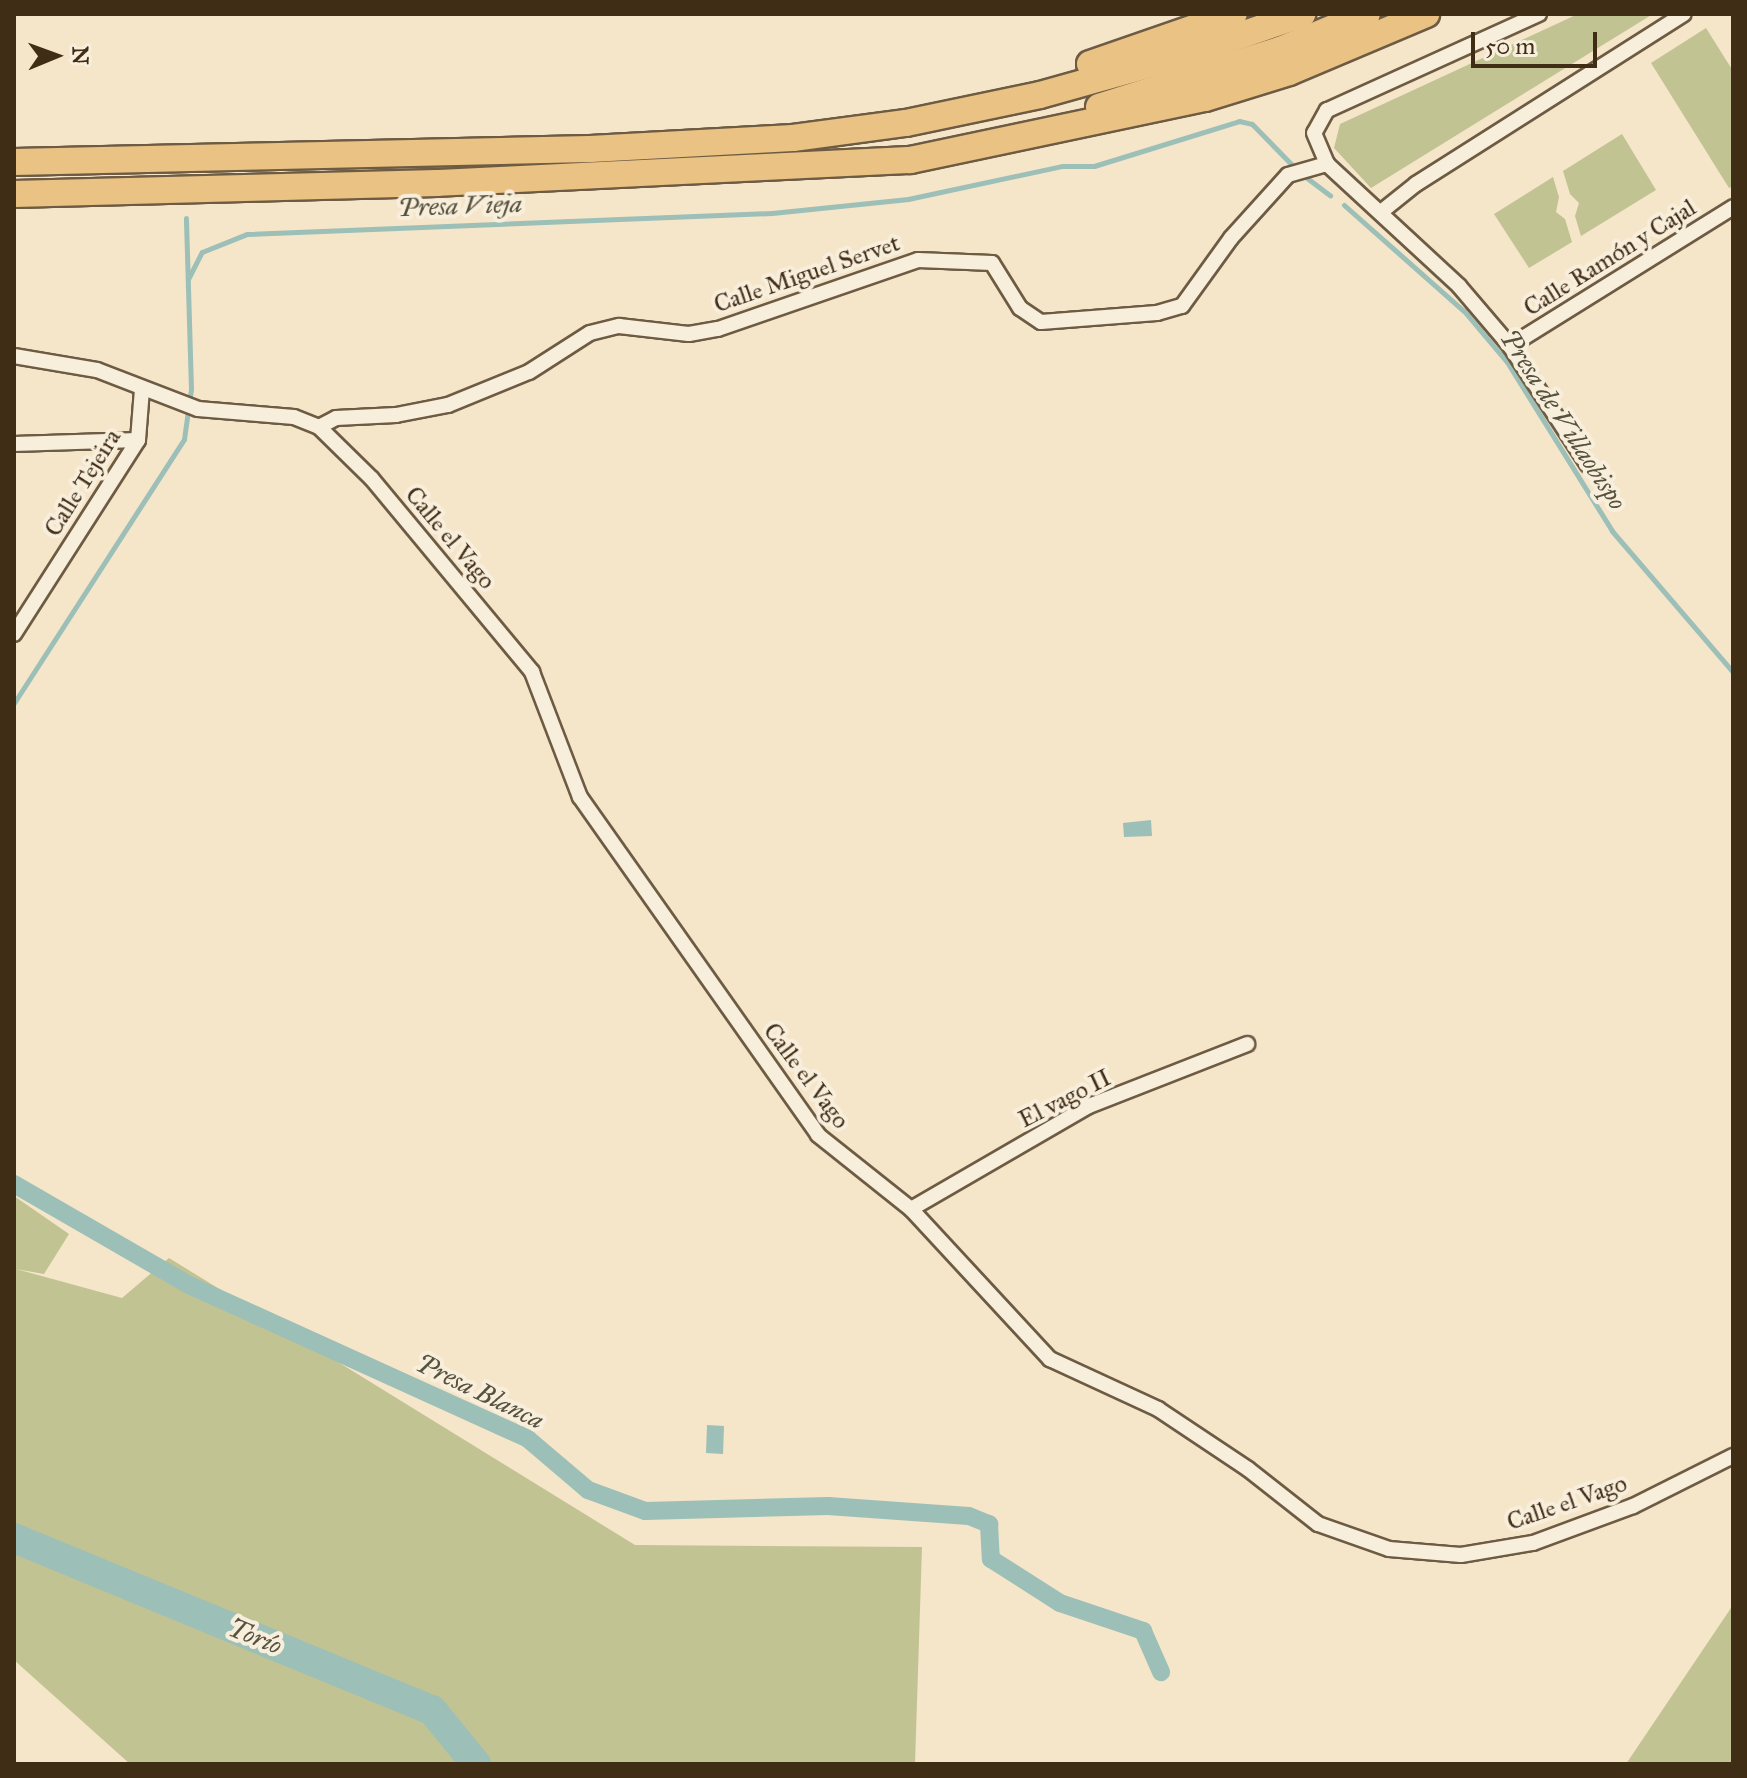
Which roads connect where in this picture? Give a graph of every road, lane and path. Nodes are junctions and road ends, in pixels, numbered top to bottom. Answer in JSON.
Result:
{"nodes":[{"id":1,"x":1234,"y":14,"type":"edge"},
{"id":2,"x":1302,"y":14,"type":"edge"},
{"id":3,"x":1367,"y":14,"type":"edge"},
{"id":4,"x":1426,"y":14,"type":"edge"},
{"id":5,"x":1539,"y":14,"type":"edge"},
{"id":6,"x":1684,"y":14,"type":"edge"},
{"id":7,"x":678,"y":145,"type":"junction"},
{"id":8,"x":14,"y":162,"type":"edge"},
{"id":9,"x":1327,"y":164,"type":"junction"},
{"id":10,"x":793,"y":166,"type":"junction"},
{"id":11,"x":14,"y":194,"type":"edge"},
{"id":12,"x":1733,"y":207,"type":"edge"},
{"id":13,"x":1381,"y":212,"type":"junction"},
{"id":14,"x":1510,"y":346,"type":"junction"},
{"id":15,"x":14,"y":356,"type":"edge"},
{"id":16,"x":142,"y":389,"type":"junction"},
{"id":17,"x":319,"y":427,"type":"junction"},
{"id":18,"x":138,"y":440,"type":"junction"},
{"id":19,"x":14,"y":444,"type":"edge"},
{"id":20,"x":1588,"y":465,"type":"dead end"},
{"id":21,"x":14,"y":634,"type":"edge"},
{"id":22,"x":1247,"y":1044,"type":"dead end"},
{"id":23,"x":911,"y":1209,"type":"junction"},
{"id":24,"x":1733,"y":1456,"type":"edge"}],
"edges":[{"from":1,"to":7,"type":"highway"},
{"from":2,"to":7,"type":"highway"},
{"from":3,"to":10,"type":"highway"},
{"from":4,"to":10,"type":"highway"},
{"from":5,"to":9,"type":"street"},
{"from":6,"to":13,"type":"street"},
{"from":7,"to":8,"type":"highway"},
{"from":9,"to":13,"type":"street"},
{"from":9,"to":17,"type":"street","name":"Calle Miguel Servet"},
{"from":10,"to":11,"type":"highway"},
{"from":12,"to":14,"type":"street","name":"Calle Ramón y Cajal"},
{"from":13,"to":14,"type":"street"},
{"from":14,"to":20,"type":"street"},
{"from":15,"to":16,"type":"street","name":"Calle el Vago"},
{"from":16,"to":17,"type":"street","name":"Calle el Vago"},
{"from":16,"to":18,"type":"street","name":"Calle Tejeira"},
{"from":17,"to":23,"type":"street","name":"Calle el Vago"},
{"from":18,"to":19,"type":"street"},
{"from":18,"to":21,"type":"street","name":"Calle Tejeira"},
{"from":22,"to":23,"type":"street","name":"El vago II"},
{"from":23,"to":24,"type":"street","name":"Calle el Vago"}]}
